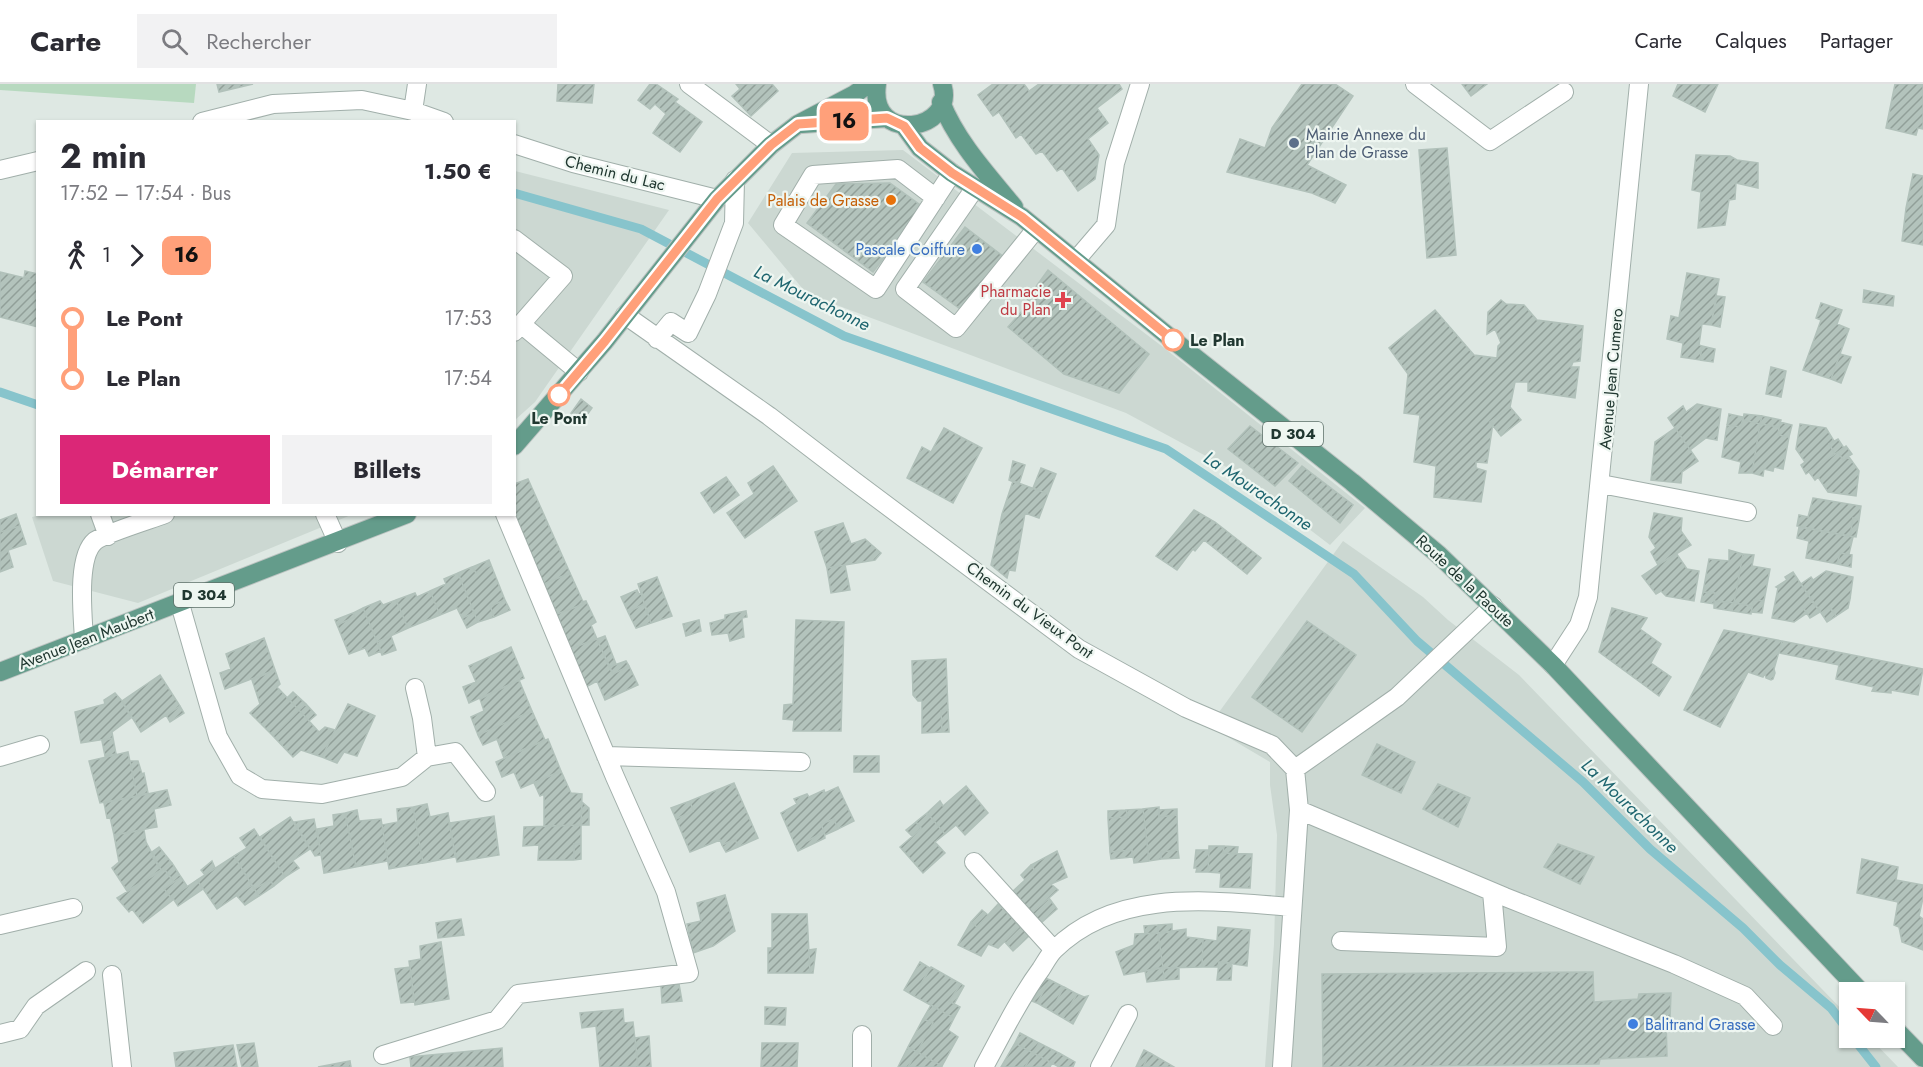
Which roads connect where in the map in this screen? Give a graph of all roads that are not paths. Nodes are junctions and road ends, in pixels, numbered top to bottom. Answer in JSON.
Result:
{"nodes":[{"id":1,"x":417,"y":84,"type":"edge"},
{"id":2,"x":689,"y":84,"type":"edge"},
{"id":3,"x":868,"y":84,"type":"edge"},
{"id":4,"x":877,"y":84,"type":"edge"},
{"id":5,"x":1140,"y":84,"type":"edge"},
{"id":6,"x":1415,"y":84,"type":"edge"},
{"id":7,"x":1639,"y":84,"type":"edge"},
{"id":8,"x":1564,"y":92,"type":"dead end"},
{"id":9,"x":942,"y":93,"type":"edge"},
{"id":10,"x":413,"y":111,"type":"junction"},
{"id":11,"x":887,"y":118,"type":"junction"},
{"id":12,"x":210,"y":120,"type":"edge"},
{"id":13,"x":438,"y":120,"type":"edge"},
{"id":14,"x":798,"y":124,"type":"junction"},
{"id":15,"x":904,"y":126,"type":"junction"},
{"id":16,"x":516,"y":145,"type":"edge"},
{"id":17,"x":771,"y":145,"type":"junction"},
{"id":18,"x":36,"y":161,"type":"edge"},
{"id":19,"x":0,"y":170,"type":"edge"},
{"id":20,"x":952,"y":173,"type":"junction"},
{"id":21,"x":735,"y":180,"type":"junction"},
{"id":22,"x":975,"y":188,"type":"junction"},
{"id":23,"x":936,"y":198,"type":"junction"},
{"id":24,"x":717,"y":199,"type":"junction"},
{"id":25,"x":1029,"y":223,"type":"junction"},
{"id":26,"x":516,"y":241,"type":"edge"},
{"id":27,"x":1076,"y":261,"type":"junction"},
{"id":28,"x":625,"y":315,"type":"junction"},
{"id":29,"x":518,"y":328,"type":"edge"},
{"id":30,"x":657,"y":339,"type":"junction"},
{"id":31,"x":579,"y":372,"type":"junction"},
{"id":32,"x":516,"y":444,"type":"edge"},
{"id":33,"x":1601,"y":484,"type":"junction"},
{"id":34,"x":1747,"y":512,"type":"dead end"},
{"id":35,"x":101,"y":516,"type":"edge"},
{"id":36,"x":160,"y":516,"type":"edge"},
{"id":37,"x":326,"y":516,"type":"edge"},
{"id":38,"x":402,"y":516,"type":"edge"},
{"id":39,"x":506,"y":516,"type":"edge"},
{"id":40,"x":108,"y":536,"type":"junction"},
{"id":41,"x":338,"y":543,"type":"junction"},
{"id":42,"x":180,"y":604,"type":"junction"},
{"id":43,"x":1493,"y":606,"type":"junction"},
{"id":44,"x":84,"y":640,"type":"junction"},
{"id":45,"x":1552,"y":664,"type":"junction"},
{"id":46,"x":0,"y":672,"type":"edge"},
{"id":47,"x":415,"y":688,"type":"dead end"},
{"id":48,"x":40,"y":745,"type":"dead end"},
{"id":49,"x":606,"y":756,"type":"junction"},
{"id":50,"x":0,"y":757,"type":"edge"},
{"id":51,"x":427,"y":757,"type":"junction"},
{"id":52,"x":801,"y":762,"type":"dead end"},
{"id":53,"x":1295,"y":769,"type":"junction"},
{"id":54,"x":486,"y":792,"type":"dead end"},
{"id":55,"x":1299,"y":810,"type":"junction"},
{"id":56,"x":974,"y":862,"type":"dead end"},
{"id":57,"x":1492,"y":892,"type":"junction"},
{"id":58,"x":1292,"y":907,"type":"junction"},
{"id":59,"x":73,"y":908,"type":"dead end"},
{"id":60,"x":0,"y":925,"type":"edge"},
{"id":61,"x":1341,"y":941,"type":"dead end"},
{"id":62,"x":1054,"y":951,"type":"junction"},
{"id":63,"x":86,"y":971,"type":"dead end"},
{"id":64,"x":112,"y":975,"type":"dead end"},
{"id":65,"x":1852,"y":982,"type":"edge"},
{"id":66,"x":1128,"y":1014,"type":"dead end"},
{"id":67,"x":1773,"y":1026,"type":"dead end"},
{"id":68,"x":0,"y":1034,"type":"edge"},
{"id":69,"x":862,"y":1035,"type":"dead end"},
{"id":70,"x":1905,"y":1039,"type":"edge"},
{"id":71,"x":383,"y":1055,"type":"dead end"},
{"id":72,"x":1923,"y":1058,"type":"edge"},
{"id":73,"x":122,"y":1067,"type":"edge"},
{"id":74,"x":862,"y":1067,"type":"edge"},
{"id":75,"x":984,"y":1067,"type":"edge"},
{"id":76,"x":1100,"y":1067,"type":"edge"},
{"id":77,"x":1282,"y":1067,"type":"edge"}],
"edges":[{"from":1,"to":10,"type":"street"},
{"from":2,"to":17,"type":"street"},
{"from":3,"to":14,"type":"main road"},
{"from":4,"to":11,"type":"main road"},
{"from":5,"to":27,"type":"street"},
{"from":6,"to":8,"type":"street"},
{"from":7,"to":33,"type":"street","name":"Avenue Jean Cumero"},
{"from":9,"to":15,"type":"main road"},
{"from":9,"to":25,"type":"main road","name":"Route de la Paoute","number":"D 304"},
{"from":10,"to":12,"type":"street"},
{"from":10,"to":13,"type":"street"},
{"from":11,"to":14,"type":"main road"},
{"from":11,"to":15,"type":"main road"},
{"from":14,"to":17,"type":"main road"},
{"from":15,"to":20,"type":"main road","name":"Route de la Paoute","number":"D 304"},
{"from":16,"to":24,"type":"street","name":"Chemin du Lac"},
{"from":17,"to":21,"type":"main road"},
{"from":18,"to":19,"type":"street"},
{"from":20,"to":22,"type":"main road","name":"Route de la Paoute","number":"D 304"},
{"from":20,"to":23,"type":"street"},
{"from":21,"to":24,"type":"main road"},
{"from":21,"to":30,"type":"street"},
{"from":22,"to":25,"type":"main road","name":"Route de la Paoute","number":"D 304"},
{"from":22,"to":25,"type":"street"},
{"from":23,"to":23,"type":"street"},
{"from":24,"to":28,"type":"main road"},
{"from":25,"to":27,"type":"main road","name":"Route de la Paoute","number":"D 304"},
{"from":26,"to":29,"type":"street"},
{"from":27,"to":43,"type":"main road","name":"Route de la Paoute","number":"D 304"},
{"from":28,"to":30,"type":"street","name":"Chemin du Vieux Pont"},
{"from":28,"to":31,"type":"main road"},
{"from":29,"to":31,"type":"street"},
{"from":30,"to":53,"type":"street","name":"Chemin du Vieux Pont"},
{"from":31,"to":32,"type":"main road"},
{"from":33,"to":34,"type":"street"},
{"from":33,"to":45,"type":"street","name":"Avenue Jean Cumero"},
{"from":35,"to":40,"type":"street"},
{"from":36,"to":40,"type":"street"},
{"from":37,"to":41,"type":"street"},
{"from":38,"to":41,"type":"main road","name":"Avenue Jean Maubert","number":"D 304"},
{"from":39,"to":49,"type":"street"},
{"from":40,"to":44,"type":"street"},
{"from":41,"to":42,"type":"main road","name":"Avenue Jean Maubert","number":"D 304"},
{"from":42,"to":44,"type":"main road","name":"Avenue Jean Maubert","number":"D 304"},
{"from":42,"to":51,"type":"street"},
{"from":43,"to":45,"type":"main road","name":"Route de la Paoute","number":"D 304"},
{"from":43,"to":53,"type":"street"},
{"from":44,"to":46,"type":"main road","name":"Avenue Jean Maubert","number":"D 304"},
{"from":45,"to":65,"type":"main road","name":"Route de la Paoute","number":"D 304"},
{"from":47,"to":51,"type":"street"},
{"from":48,"to":50,"type":"street"},
{"from":49,"to":52,"type":"street"},
{"from":49,"to":71,"type":"street"},
{"from":51,"to":54,"type":"street"},
{"from":53,"to":55,"type":"street"},
{"from":55,"to":57,"type":"street"},
{"from":55,"to":58,"type":"street"},
{"from":56,"to":62,"type":"street"},
{"from":57,"to":61,"type":"street"},
{"from":57,"to":67,"type":"street"},
{"from":58,"to":62,"type":"street"},
{"from":58,"to":77,"type":"street"},
{"from":59,"to":60,"type":"street"},
{"from":62,"to":75,"type":"street"},
{"from":63,"to":68,"type":"street"},
{"from":64,"to":73,"type":"street"},
{"from":66,"to":76,"type":"street"},
{"from":69,"to":74,"type":"street"},
{"from":70,"to":72,"type":"main road"}]}
